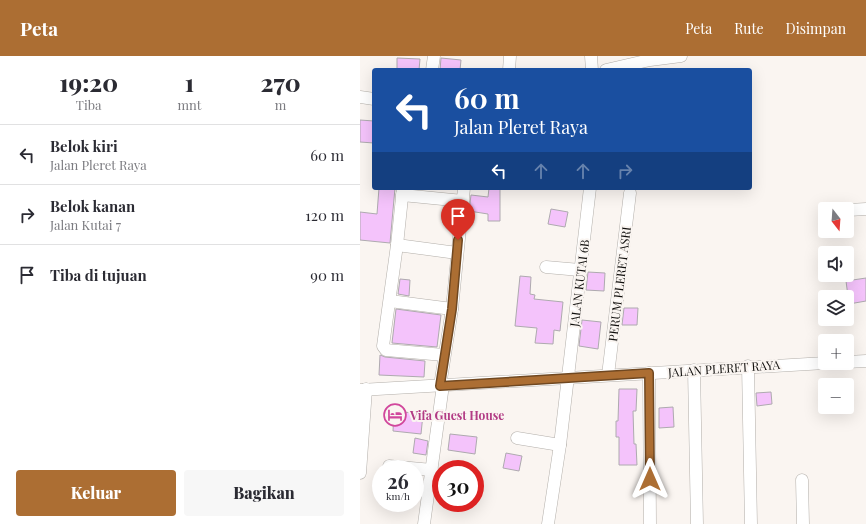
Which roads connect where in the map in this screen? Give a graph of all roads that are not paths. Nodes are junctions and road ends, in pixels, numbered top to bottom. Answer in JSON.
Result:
{"nodes":[{"id":1,"x":434,"y":56,"type":"edge"},
{"id":2,"x":510,"y":56,"type":"edge"},
{"id":3,"x":591,"y":56,"type":"edge"},
{"id":4,"x":681,"y":56,"type":"edge"},
{"id":5,"x":432,"y":68,"type":"edge"},
{"id":6,"x":512,"y":68,"type":"edge"},
{"id":7,"x":592,"y":68,"type":"edge"},
{"id":8,"x":615,"y":68,"type":"edge"},
{"id":9,"x":360,"y":97,"type":"edge"},
{"id":10,"x":372,"y":99,"type":"edge"},
{"id":11,"x":464,"y":190,"type":"edge"},
{"id":12,"x":590,"y":190,"type":"edge"},
{"id":13,"x":402,"y":191,"type":"edge"},
{"id":14,"x":630,"y":193,"type":"dead end"},
{"id":15,"x":463,"y":201,"type":"junction"},
{"id":16,"x":866,"y":209,"type":"edge"},
{"id":17,"x":854,"y":210,"type":"edge"},
{"id":18,"x":397,"y":245,"type":"junction"},
{"id":19,"x":457,"y":253,"type":"junction"},
{"id":20,"x":546,"y":267,"type":"dead end"},
{"id":21,"x":580,"y":270,"type":"junction"},
{"id":22,"x":390,"y":301,"type":"junction"},
{"id":23,"x":452,"y":309,"type":"junction"},
{"id":24,"x":444,"y":355,"type":"junction"},
{"id":25,"x":866,"y":361,"type":"edge"},
{"id":26,"x":854,"y":362,"type":"edge"},
{"id":27,"x":818,"y":363,"type":"edge"},
{"id":28,"x":748,"y":366,"type":"junction"},
{"id":29,"x":694,"y":370,"type":"junction"},
{"id":30,"x":649,"y":373,"type":"junction"},
{"id":31,"x":608,"y":375,"type":"junction"},
{"id":32,"x":568,"y":377,"type":"junction"},
{"id":33,"x":442,"y":385,"type":"junction"},
{"id":34,"x":363,"y":389,"type":"edge"},
{"id":35,"x":517,"y":438,"type":"dead end"},
{"id":36,"x":560,"y":445,"type":"junction"},
{"id":37,"x":433,"y":460,"type":"edge"},
{"id":38,"x":424,"y":469,"type":"edge"},
{"id":39,"x":432,"y":470,"type":"joint"},
{"id":40,"x":360,"y":473,"type":"edge"},
{"id":41,"x":802,"y":480,"type":"dead end"},
{"id":42,"x":424,"y":524,"type":"edge"},
{"id":43,"x":548,"y":524,"type":"edge"},
{"id":44,"x":650,"y":524,"type":"edge"},
{"id":45,"x":697,"y":524,"type":"edge"},
{"id":46,"x":751,"y":524,"type":"edge"},
{"id":47,"x":803,"y":524,"type":"edge"}],
"edges":[{"from":1,"to":5,"type":"street"},
{"from":2,"to":6,"type":"street"},
{"from":3,"to":7,"type":"street"},
{"from":4,"to":8,"type":"street"},
{"from":9,"to":10,"type":"street"},
{"from":11,"to":15,"type":"street"},
{"from":12,"to":21,"type":"street","name":"JALAN KUTAI 6B"},
{"from":13,"to":15,"type":"street"},
{"from":13,"to":18,"type":"street"},
{"from":14,"to":31,"type":"street","name":"PERUM PLERET ASRI"},
{"from":15,"to":19,"type":"street"},
{"from":16,"to":17,"type":"street"},
{"from":18,"to":19,"type":"street"},
{"from":18,"to":22,"type":"street"},
{"from":19,"to":23,"type":"street"},
{"from":20,"to":21,"type":"street"},
{"from":21,"to":32,"type":"street","name":"JALAN KUTAI 6B"},
{"from":22,"to":23,"type":"street"},
{"from":22,"to":24,"type":"street"},
{"from":23,"to":24,"type":"street"},
{"from":24,"to":33,"type":"street"},
{"from":25,"to":26,"type":"street"},
{"from":27,"to":28,"type":"street","name":"JALAN PLERET RAYA"},
{"from":28,"to":29,"type":"street","name":"JALAN PLERET RAYA"},
{"from":28,"to":46,"type":"street"},
{"from":29,"to":30,"type":"street","name":"JALAN PLERET RAYA"},
{"from":29,"to":45,"type":"street"},
{"from":30,"to":31,"type":"street","name":"JALAN PLERET RAYA"},
{"from":30,"to":44,"type":"street"},
{"from":31,"to":32,"type":"street","name":"JALAN PLERET RAYA"},
{"from":32,"to":33,"type":"street","name":"JALAN PLERET RAYA"},
{"from":32,"to":36,"type":"street","name":"JALAN KUTAI 6B"},
{"from":33,"to":34,"type":"street","name":"JALAN PLERET RAYA"},
{"from":33,"to":37,"type":"street"},
{"from":34,"to":40,"type":"street"},
{"from":35,"to":36,"type":"street"},
{"from":36,"to":43,"type":"street","name":"JALAN KUTAI 6B"},
{"from":38,"to":39,"type":"street"},
{"from":39,"to":42,"type":"street"},
{"from":41,"to":47,"type":"street"}]}
